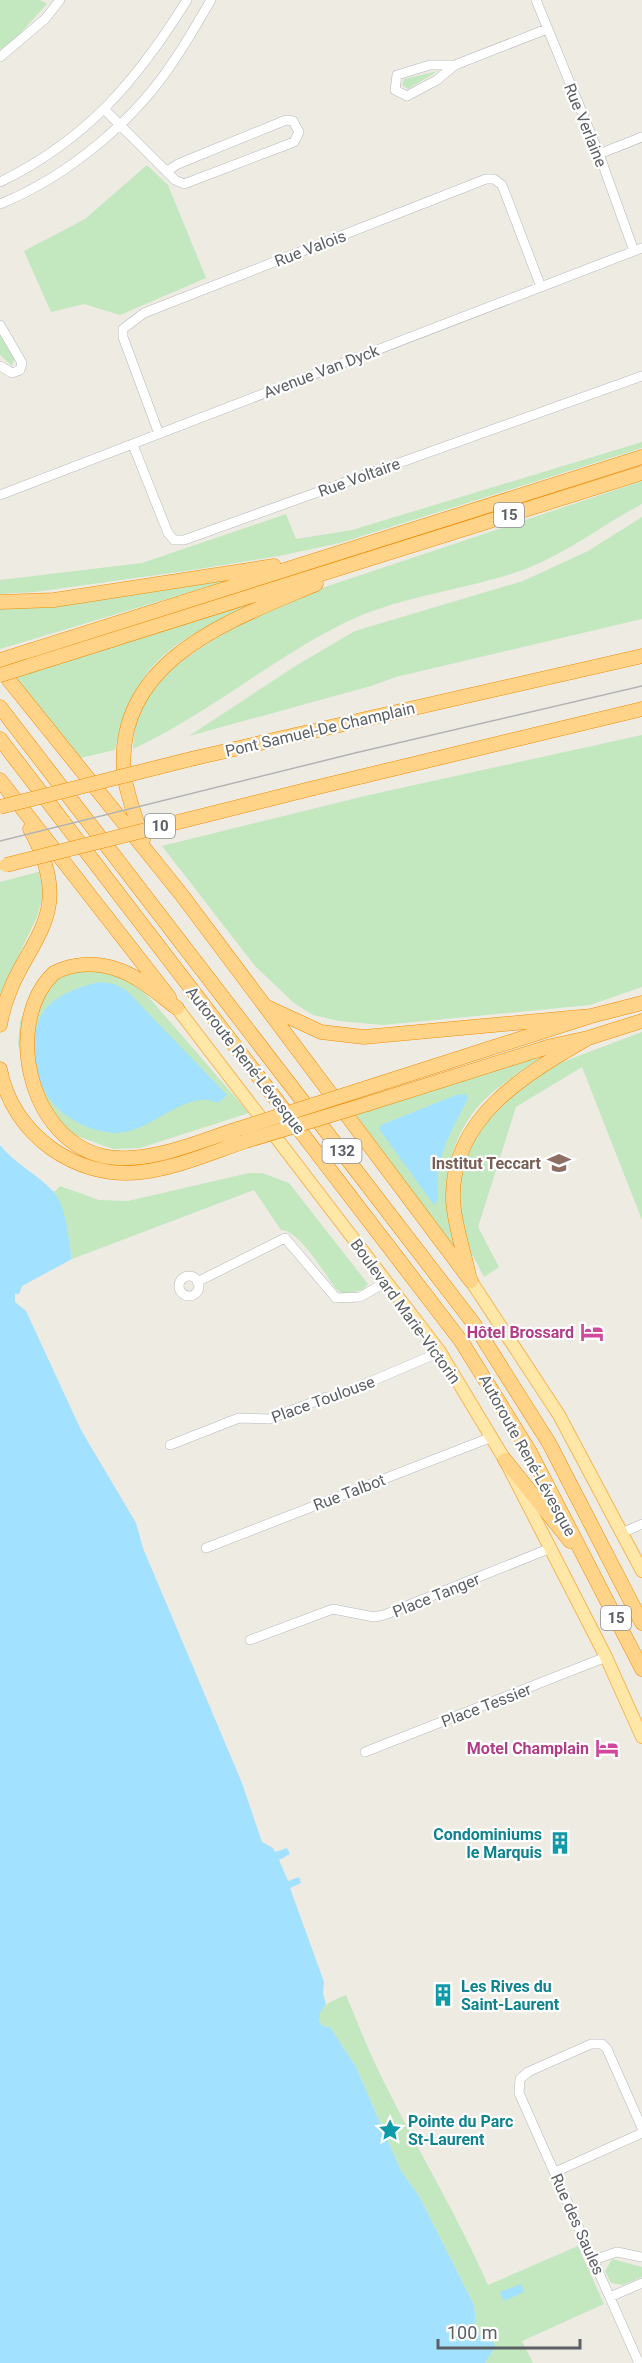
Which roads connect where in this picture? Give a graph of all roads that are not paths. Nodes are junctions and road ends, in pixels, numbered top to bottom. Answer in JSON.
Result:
{"nodes":[{"id":1,"x":60,"y":0,"type":"edge"},
{"id":2,"x":187,"y":0,"type":"edge"},
{"id":3,"x":211,"y":0,"type":"edge"},
{"id":4,"x":536,"y":0,"type":"edge"},
{"id":5,"x":547,"y":29,"type":"junction"},
{"id":6,"x":0,"y":57,"type":"edge"},
{"id":7,"x":455,"y":65,"type":"junction"},
{"id":8,"x":105,"y":110,"type":"junction"},
{"id":9,"x":121,"y":125,"type":"junction"},
{"id":10,"x":642,"y":137,"type":"edge"},
{"id":11,"x":599,"y":154,"type":"junction"},
{"id":12,"x":167,"y":171,"type":"junction"},
{"id":13,"x":0,"y":182,"type":"edge"},
{"id":14,"x":0,"y":204,"type":"edge"},
{"id":15,"x":638,"y":249,"type":"edge"},
{"id":16,"x":541,"y":287,"type":"junction"},
{"id":17,"x":0,"y":325,"type":"edge"},
{"id":18,"x":0,"y":366,"type":"edge"},
{"id":19,"x":642,"y":376,"type":"edge"},
{"id":20,"x":159,"y":434,"type":"junction"},
{"id":21,"x":133,"y":445,"type":"junction"},
{"id":22,"x":642,"y":457,"type":"edge"},
{"id":23,"x":642,"y":473,"type":"edge"},
{"id":24,"x":0,"y":495,"type":"edge"},
{"id":25,"x":377,"y":558,"type":"junction"},
{"id":26,"x":308,"y":561,"type":"junction"},
{"id":27,"x":0,"y":602,"type":"edge"},
{"id":28,"x":642,"y":656,"type":"edge"},
{"id":29,"x":0,"y":660,"type":"edge"},
{"id":30,"x":0,"y":669,"type":"edge"},
{"id":31,"x":0,"y":675,"type":"edge"},
{"id":32,"x":0,"y":707,"type":"edge"},
{"id":33,"x":642,"y":709,"type":"edge"},
{"id":34,"x":642,"y":718,"type":"edge"},
{"id":35,"x":540,"y":734,"type":"junction"},
{"id":36,"x":0,"y":739,"type":"edge"},
{"id":37,"x":0,"y":780,"type":"edge"},
{"id":38,"x":11,"y":796,"type":"junction"},
{"id":39,"x":0,"y":807,"type":"edge"},
{"id":40,"x":145,"y":847,"type":"junction"},
{"id":41,"x":0,"y":866,"type":"edge"},
{"id":42,"x":642,"y":1003,"type":"edge"},
{"id":43,"x":266,"y":1006,"type":"junction"},
{"id":44,"x":177,"y":1008,"type":"junction"},
{"id":45,"x":591,"y":1016,"type":"junction"},
{"id":46,"x":642,"y":1021,"type":"edge"},
{"id":47,"x":0,"y":1025,"type":"edge"},
{"id":48,"x":14,"y":1031,"type":"dead end"},
{"id":49,"x":588,"y":1038,"type":"junction"},
{"id":50,"x":0,"y":1069,"type":"edge"},
{"id":51,"x":16,"y":1073,"type":"dead end"},
{"id":52,"x":471,"y":1281,"type":"junction"},
{"id":53,"x":197,"y":1282,"type":"dead end"},
{"id":54,"x":386,"y":1282,"type":"junction"},
{"id":55,"x":440,"y":1352,"type":"junction"},
{"id":56,"x":492,"y":1437,"type":"junction"},
{"id":57,"x":170,"y":1445,"type":"dead end"},
{"id":58,"x":505,"y":1460,"type":"junction"},
{"id":59,"x":642,"y":1524,"type":"edge"},
{"id":60,"x":622,"y":1533,"type":"junction"},
{"id":61,"x":206,"y":1548,"type":"dead end"},
{"id":62,"x":550,"y":1548,"type":"junction"},
{"id":63,"x":590,"y":1567,"type":"junction"},
{"id":64,"x":642,"y":1571,"type":"edge"},
{"id":65,"x":642,"y":1623,"type":"edge"},
{"id":66,"x":250,"y":1640,"type":"dead end"},
{"id":67,"x":606,"y":1657,"type":"junction"},
{"id":68,"x":642,"y":1669,"type":"edge"},
{"id":69,"x":642,"y":1737,"type":"edge"},
{"id":70,"x":365,"y":1752,"type":"dead end"},
{"id":71,"x":642,"y":2128,"type":"edge"},
{"id":72,"x":642,"y":2133,"type":"edge"},
{"id":73,"x":555,"y":2172,"type":"junction"},
{"id":74,"x":642,"y":2257,"type":"edge"},
{"id":75,"x":593,"y":2260,"type":"junction"},
{"id":76,"x":642,"y":2283,"type":"edge"},
{"id":77,"x":610,"y":2297,"type":"junction"},
{"id":78,"x":639,"y":2363,"type":"edge"}],
"edges":[{"from":1,"to":6,"type":"street"},
{"from":2,"to":8,"type":"street"},
{"from":3,"to":9,"type":"street"},
{"from":4,"to":5,"type":"street","name":"Rue Verlaine"},
{"from":5,"to":7,"type":"street"},
{"from":5,"to":11,"type":"street","name":"Rue Verlaine"},
{"from":7,"to":7,"type":"street"},
{"from":8,"to":9,"type":"street"},
{"from":8,"to":13,"type":"street"},
{"from":9,"to":12,"type":"street"},
{"from":9,"to":14,"type":"street"},
{"from":10,"to":11,"type":"street"},
{"from":11,"to":15,"type":"street","name":"Rue Verlaine"},
{"from":12,"to":12,"type":"street"},
{"from":15,"to":16,"type":"street","name":"Avenue Van Dyck"},
{"from":16,"to":20,"type":"street","name":"Avenue Van Dyck"},
{"from":16,"to":20,"type":"street","name":"Rue Valois"},
{"from":17,"to":18,"type":"street"},
{"from":19,"to":21,"type":"street","name":"Rue Voltaire"},
{"from":20,"to":21,"type":"street","name":"Avenue Van Dyck"},
{"from":21,"to":24,"type":"street","name":"Avenue Van Dyck"},
{"from":22,"to":26,"type":"highway"},
{"from":23,"to":25,"type":"highway","number":"15"},
{"from":25,"to":31,"type":"highway","bridge":true},
{"from":25,"to":40,"type":"highway"},
{"from":26,"to":27,"type":"highway"},
{"from":26,"to":29,"type":"highway"},
{"from":28,"to":39,"type":"highway","name":"Pont Samuel-De Champlain","bridge":true},
{"from":30,"to":40,"type":"highway"},
{"from":32,"to":65,"type":"highway","name":"Autoroute René-Lévesque","number":"132"},
{"from":33,"to":35,"type":"highway","number":"10"},
{"from":34,"to":35,"type":"highway"},
{"from":35,"to":41,"type":"highway","number":"10","bridge":true},
{"from":36,"to":63,"type":"highway","name":"Autoroute René-Lévesque","number":"132"},
{"from":37,"to":38,"type":"highway"},
{"from":38,"to":44,"type":"highway"},
{"from":38,"to":47,"type":"highway"},
{"from":40,"to":43,"type":"highway"},
{"from":42,"to":45,"type":"highway"},
{"from":43,"to":45,"type":"highway"},
{"from":43,"to":52,"type":"highway"},
{"from":44,"to":48,"type":"highway"},
{"from":44,"to":54,"type":"main road","name":"Boulevard Marie-Victorin"},
{"from":45,"to":51,"type":"highway","bridge":true},
{"from":46,"to":49,"type":"highway"},
{"from":49,"to":50,"type":"highway","bridge":true},
{"from":49,"to":52,"type":"highway"},
{"from":52,"to":60,"type":"main road"},
{"from":53,"to":54,"type":"street"},
{"from":54,"to":55,"type":"main road","name":"Boulevard Marie-Victorin"},
{"from":55,"to":56,"type":"main road","name":"Boulevard Marie-Victorin"},
{"from":55,"to":57,"type":"street","name":"Place Toulouse"},
{"from":56,"to":58,"type":"main road","name":"Boulevard Marie-Victorin"},
{"from":56,"to":61,"type":"street","name":"Rue Talbot"},
{"from":58,"to":62,"type":"main road","name":"Boulevard Marie-Victorin"},
{"from":58,"to":63,"type":"highway"},
{"from":59,"to":60,"type":"street"},
{"from":60,"to":64,"type":"main road"},
{"from":62,"to":66,"type":"street","name":"Place Tanger"},
{"from":62,"to":67,"type":"main road","name":"Boulevard Marie-Victorin"},
{"from":63,"to":68,"type":"highway","name":"Autoroute René-Lévesque","number":"15"},
{"from":67,"to":69,"type":"main road","name":"Boulevard Marie-Victorin"},
{"from":67,"to":70,"type":"street","name":"Place Tessier"},
{"from":71,"to":73,"type":"street","name":"Rue des Saules"},
{"from":72,"to":73,"type":"street"},
{"from":73,"to":75,"type":"street","name":"Rue des Saules"},
{"from":74,"to":75,"type":"street"},
{"from":75,"to":77,"type":"street","name":"Rue des Saules"},
{"from":76,"to":77,"type":"street"},
{"from":77,"to":78,"type":"street","name":"Rue des Saules"}]}
